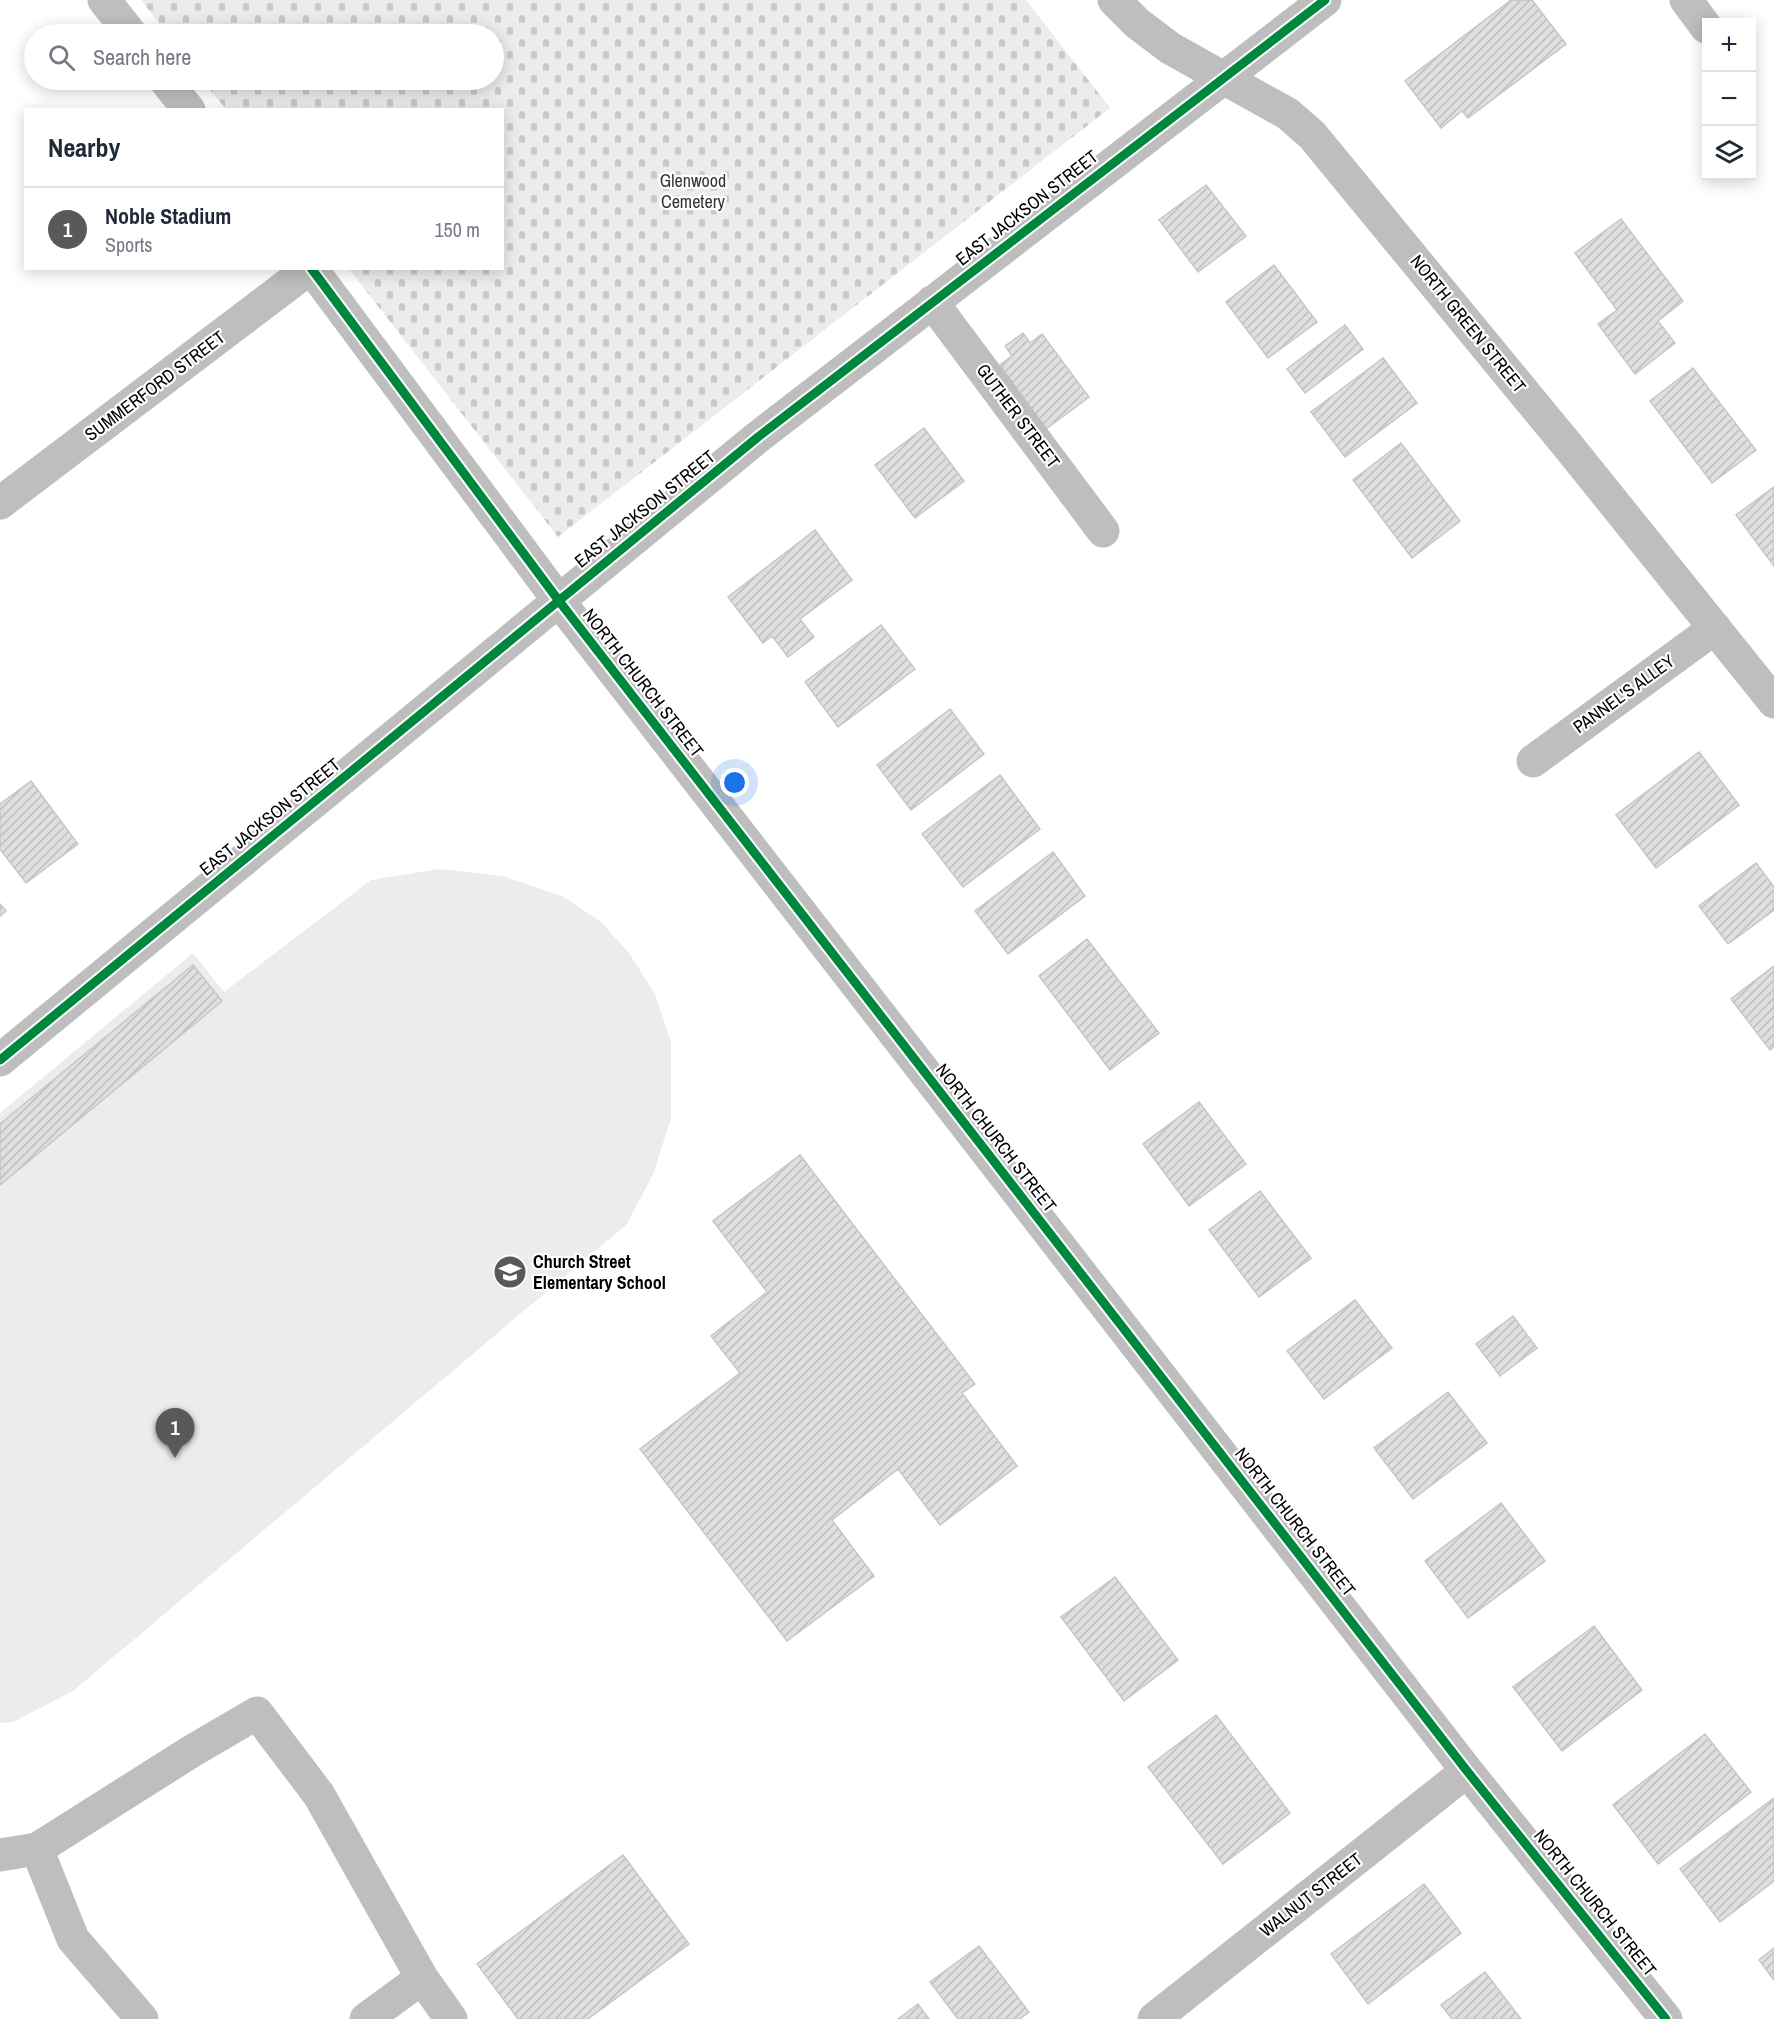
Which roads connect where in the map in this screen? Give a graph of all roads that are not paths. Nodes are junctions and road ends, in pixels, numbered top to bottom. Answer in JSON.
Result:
{"nodes":[{"id":1,"x":104,"y":0,"type":"edge"},
{"id":2,"x":1114,"y":0,"type":"edge"},
{"id":3,"x":1325,"y":0,"type":"edge"},
{"id":4,"x":1686,"y":0,"type":"edge"},
{"id":5,"x":1702,"y":21,"type":"edge"},
{"id":6,"x":123,"y":24,"type":"edge"},
{"id":7,"x":1223,"y":78,"type":"junction"},
{"id":8,"x":173,"y":90,"type":"edge"},
{"id":9,"x":187,"y":108,"type":"edge"},
{"id":10,"x":307,"y":270,"type":"edge"},
{"id":11,"x":311,"y":270,"type":"edge"},
{"id":12,"x":932,"y":302,"type":"junction"},
{"id":13,"x":0,"y":503,"type":"edge"},
{"id":14,"x":1103,"y":531,"type":"dead end"},
{"id":15,"x":559,"y":601,"type":"junction"},
{"id":16,"x":1715,"y":628,"type":"junction"},
{"id":17,"x":1774,"y":702,"type":"edge"},
{"id":18,"x":1533,"y":761,"type":"dead end"},
{"id":19,"x":0,"y":1060,"type":"edge"},
{"id":20,"x":1467,"y":1771,"type":"junction"},
{"id":21,"x":37,"y":1850,"type":"junction"},
{"id":22,"x":0,"y":1855,"type":"edge"},
{"id":23,"x":422,"y":1978,"type":"junction"},
{"id":24,"x":142,"y":2019,"type":"edge"},
{"id":25,"x":366,"y":2019,"type":"edge"},
{"id":26,"x":451,"y":2019,"type":"edge"},
{"id":27,"x":1154,"y":2019,"type":"edge"},
{"id":28,"x":1666,"y":2019,"type":"edge"}],
"edges":[{"from":1,"to":6,"type":"street"},
{"from":2,"to":7,"type":"street","name":"NORTH GREEN STREET"},
{"from":3,"to":7,"type":"street","name":"EAST JACKSON STREET"},
{"from":4,"to":5,"type":"street"},
{"from":7,"to":12,"type":"street","name":"EAST JACKSON STREET"},
{"from":7,"to":16,"type":"street","name":"NORTH GREEN STREET"},
{"from":8,"to":9,"type":"street"},
{"from":10,"to":13,"type":"street","name":"SUMMERFORD STREET"},
{"from":11,"to":15,"type":"street","name":"NORTH CHURCH STREET"},
{"from":12,"to":14,"type":"street","name":"GUTHER STREET"},
{"from":12,"to":15,"type":"street","name":"EAST JACKSON STREET"},
{"from":15,"to":19,"type":"street","name":"EAST JACKSON STREET"},
{"from":15,"to":20,"type":"street","name":"NORTH CHURCH STREET"},
{"from":16,"to":17,"type":"street","name":"NORTH GREEN STREET"},
{"from":16,"to":18,"type":"street","name":"PANNEL'S ALLEY"},
{"from":20,"to":27,"type":"street","name":"WALNUT STREET"},
{"from":20,"to":28,"type":"street","name":"NORTH CHURCH STREET"},
{"from":21,"to":22,"type":"street"},
{"from":21,"to":23,"type":"street"},
{"from":21,"to":24,"type":"street"},
{"from":23,"to":25,"type":"street"},
{"from":23,"to":26,"type":"street"}]}
